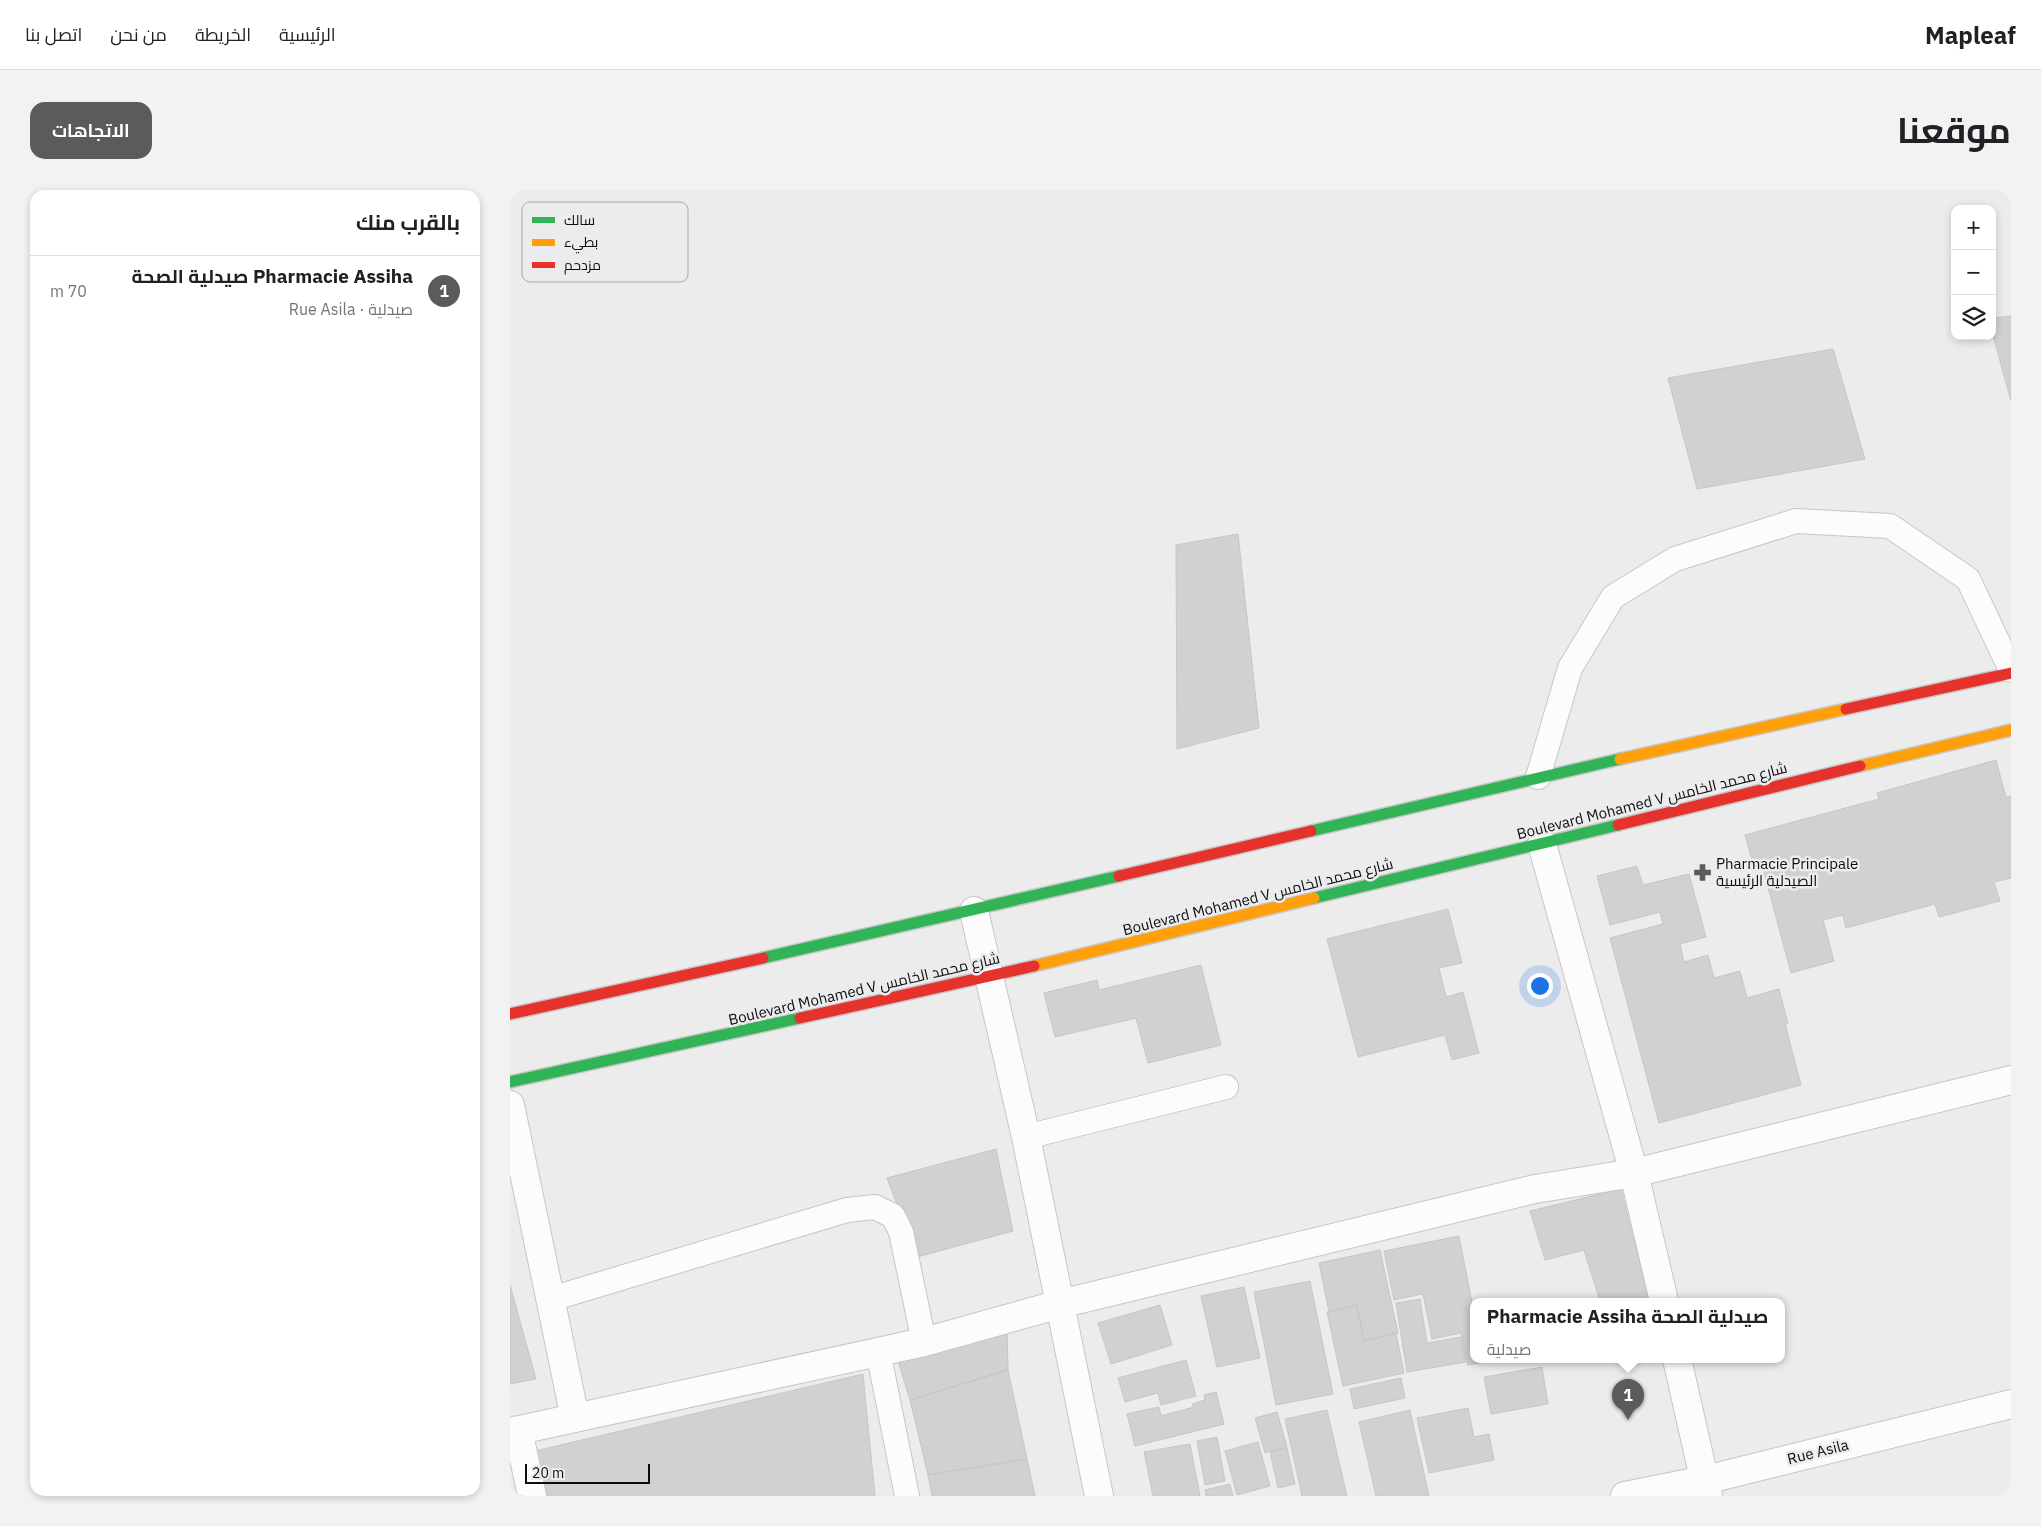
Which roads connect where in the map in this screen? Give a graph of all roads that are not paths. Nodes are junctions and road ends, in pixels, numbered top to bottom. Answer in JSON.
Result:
{"nodes":[{"id":1,"x":2011,"y":672,"type":"edge"},
{"id":2,"x":2011,"y":730,"type":"edge"},
{"id":3,"x":1538,"y":777,"type":"junction"},
{"id":4,"x":1542,"y":844,"type":"junction"},
{"id":5,"x":974,"y":911,"type":"junction"},
{"id":6,"x":988,"y":977,"type":"junction"},
{"id":7,"x":510,"y":1014,"type":"edge"},
{"id":8,"x":2011,"y":1080,"type":"edge"},
{"id":9,"x":510,"y":1082,"type":"edge"},
{"id":10,"x":1226,"y":1087,"type":"dead end"},
{"id":11,"x":510,"y":1105,"type":"edge"},
{"id":12,"x":1026,"y":1137,"type":"junction"},
{"id":13,"x":1634,"y":1173,"type":"junction"},
{"id":14,"x":551,"y":1298,"type":"junction"},
{"id":15,"x":1663,"y":1298,"type":"edge"},
{"id":16,"x":1060,"y":1304,"type":"junction"},
{"id":17,"x":924,"y":1342,"type":"junction"},
{"id":18,"x":878,"y":1352,"type":"junction"},
{"id":19,"x":1678,"y":1363,"type":"edge"},
{"id":20,"x":2011,"y":1404,"type":"edge"},
{"id":21,"x":575,"y":1418,"type":"junction"},
{"id":22,"x":514,"y":1431,"type":"edge"},
{"id":23,"x":1706,"y":1488,"type":"edge"},
{"id":24,"x":532,"y":1496,"type":"edge"},
{"id":25,"x":907,"y":1496,"type":"edge"},
{"id":26,"x":1099,"y":1496,"type":"edge"},
{"id":27,"x":1625,"y":1496,"type":"edge"}],
"edges":[{"from":1,"to":3,"type":"street"},
{"from":1,"to":3,"type":"lane"},
{"from":2,"to":4,"type":"street","name":"Boulevard Mohamed V شارع محمد الخامس"},
{"from":3,"to":5,"type":"street"},
{"from":4,"to":6,"type":"street","name":"Boulevard Mohamed V شارع محمد الخامس"},
{"from":4,"to":13,"type":"street"},
{"from":5,"to":6,"type":"street"},
{"from":5,"to":7,"type":"street"},
{"from":6,"to":9,"type":"street","name":"Boulevard Mohamed V شارع محمد الخامس"},
{"from":6,"to":12,"type":"street"},
{"from":8,"to":13,"type":"street"},
{"from":10,"to":12,"type":"lane"},
{"from":11,"to":14,"type":"street"},
{"from":12,"to":16,"type":"street"},
{"from":13,"to":15,"type":"street"},
{"from":13,"to":16,"type":"street"},
{"from":14,"to":17,"type":"lane"},
{"from":14,"to":21,"type":"street"},
{"from":16,"to":17,"type":"street"},
{"from":16,"to":26,"type":"street"},
{"from":17,"to":18,"type":"street"},
{"from":18,"to":21,"type":"street"},
{"from":18,"to":25,"type":"lane"},
{"from":19,"to":23,"type":"street"},
{"from":20,"to":23,"type":"street","name":"Rue Asila"},
{"from":21,"to":22,"type":"street"},
{"from":22,"to":24,"type":"street"},
{"from":23,"to":27,"type":"street","name":"Rue Asila"}]}
